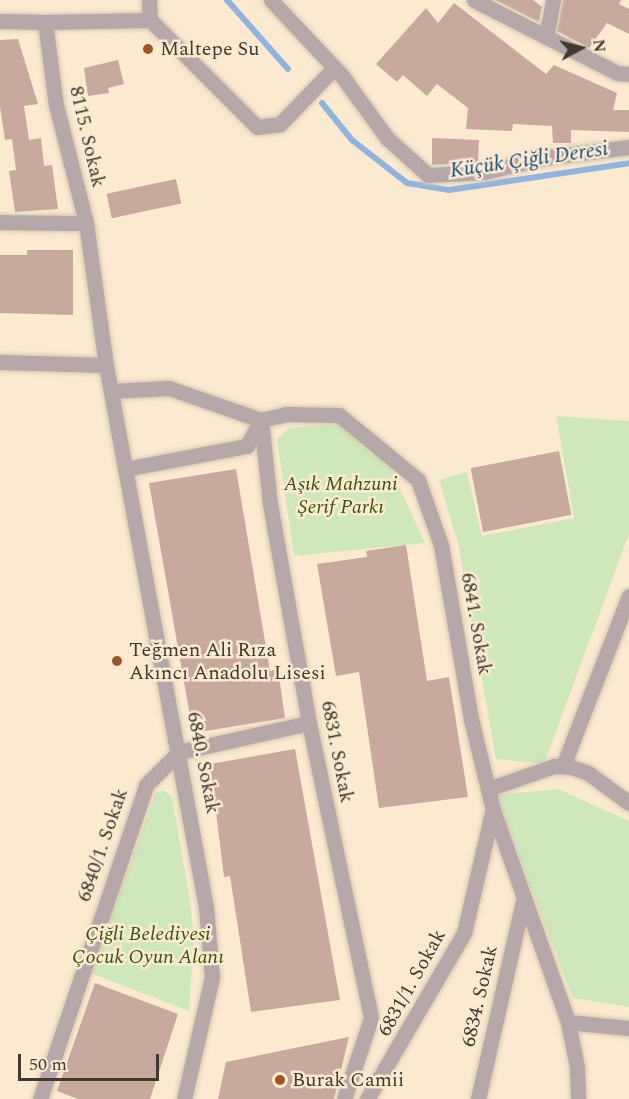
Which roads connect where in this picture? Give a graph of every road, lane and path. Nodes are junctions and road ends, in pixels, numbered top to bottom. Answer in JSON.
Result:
{"nodes":[{"id":1,"x":149,"y":0,"type":"edge"},
{"id":2,"x":271,"y":0,"type":"edge"},
{"id":3,"x":474,"y":0,"type":"edge"},
{"id":4,"x":553,"y":0,"type":"edge"},
{"id":5,"x":150,"y":20,"type":"junction"},
{"id":6,"x":0,"y":21,"type":"edge"},
{"id":7,"x":45,"y":22,"type":"junction"},
{"id":8,"x":546,"y":37,"type":"junction"},
{"id":9,"x":334,"y":68,"type":"junction"},
{"id":10,"x":629,"y":74,"type":"edge"},
{"id":11,"x":629,"y":147,"type":"edge"},
{"id":12,"x":0,"y":222,"type":"edge"},
{"id":13,"x":86,"y":223,"type":"junction"},
{"id":14,"x":0,"y":362,"type":"edge"},
{"id":15,"x":106,"y":365,"type":"junction"},
{"id":16,"x":111,"y":391,"type":"junction"},
{"id":17,"x":261,"y":420,"type":"junction"},
{"id":18,"x":125,"y":469,"type":"junction"},
{"id":19,"x":629,"y":596,"type":"edge"},
{"id":20,"x":309,"y":723,"type":"junction"},
{"id":21,"x":179,"y":752,"type":"junction"},
{"id":22,"x":563,"y":766,"type":"junction"},
{"id":23,"x":488,"y":789,"type":"junction"},
{"id":24,"x":629,"y":802,"type":"edge"},
{"id":25,"x":493,"y":810,"type":"junction"},
{"id":26,"x":523,"y":902,"type":"junction"},
{"id":27,"x":568,"y":1022,"type":"junction"},
{"id":28,"x":629,"y":1028,"type":"edge"},
{"id":29,"x":40,"y":1099,"type":"edge"},
{"id":30,"x":184,"y":1099,"type":"edge"},
{"id":31,"x":344,"y":1099,"type":"edge"},
{"id":32,"x":367,"y":1099,"type":"edge"},
{"id":33,"x":478,"y":1099,"type":"edge"},
{"id":34,"x":578,"y":1099,"type":"edge"}],
"edges":[{"from":1,"to":5,"type":"street"},
{"from":2,"to":9,"type":"street"},
{"from":3,"to":8,"type":"street"},
{"from":4,"to":8,"type":"street"},
{"from":5,"to":7,"type":"street"},
{"from":5,"to":9,"type":"street"},
{"from":6,"to":7,"type":"street"},
{"from":7,"to":13,"type":"street","name":"8115. Sokak"},
{"from":8,"to":10,"type":"street"},
{"from":9,"to":11,"type":"street"},
{"from":12,"to":13,"type":"street"},
{"from":13,"to":15,"type":"street","name":"8115. Sokak"},
{"from":14,"to":15,"type":"street"},
{"from":15,"to":16,"type":"street","name":"6840. Sokak"},
{"from":16,"to":17,"type":"street"},
{"from":16,"to":18,"type":"street","name":"6840. Sokak"},
{"from":17,"to":18,"type":"street"},
{"from":17,"to":20,"type":"street","name":"6831. Sokak"},
{"from":17,"to":23,"type":"street","name":"6841. Sokak"},
{"from":18,"to":21,"type":"street","name":"6840. Sokak"},
{"from":19,"to":22,"type":"street"},
{"from":20,"to":21,"type":"street"},
{"from":20,"to":31,"type":"street","name":"6831. Sokak"},
{"from":21,"to":29,"type":"street","name":"6840/1. Sokak"},
{"from":21,"to":30,"type":"street","name":"6840. Sokak"},
{"from":22,"to":23,"type":"street"},
{"from":22,"to":24,"type":"street"},
{"from":23,"to":25,"type":"street","name":"6841. Sokak"},
{"from":25,"to":26,"type":"street","name":"6841. Sokak"},
{"from":25,"to":32,"type":"street","name":"6831/1. Sokak"},
{"from":26,"to":27,"type":"street","name":"6841. Sokak"},
{"from":26,"to":33,"type":"street","name":"6834. Sokak"},
{"from":27,"to":28,"type":"street"},
{"from":27,"to":34,"type":"street","name":"6841. Sokak"}]}
